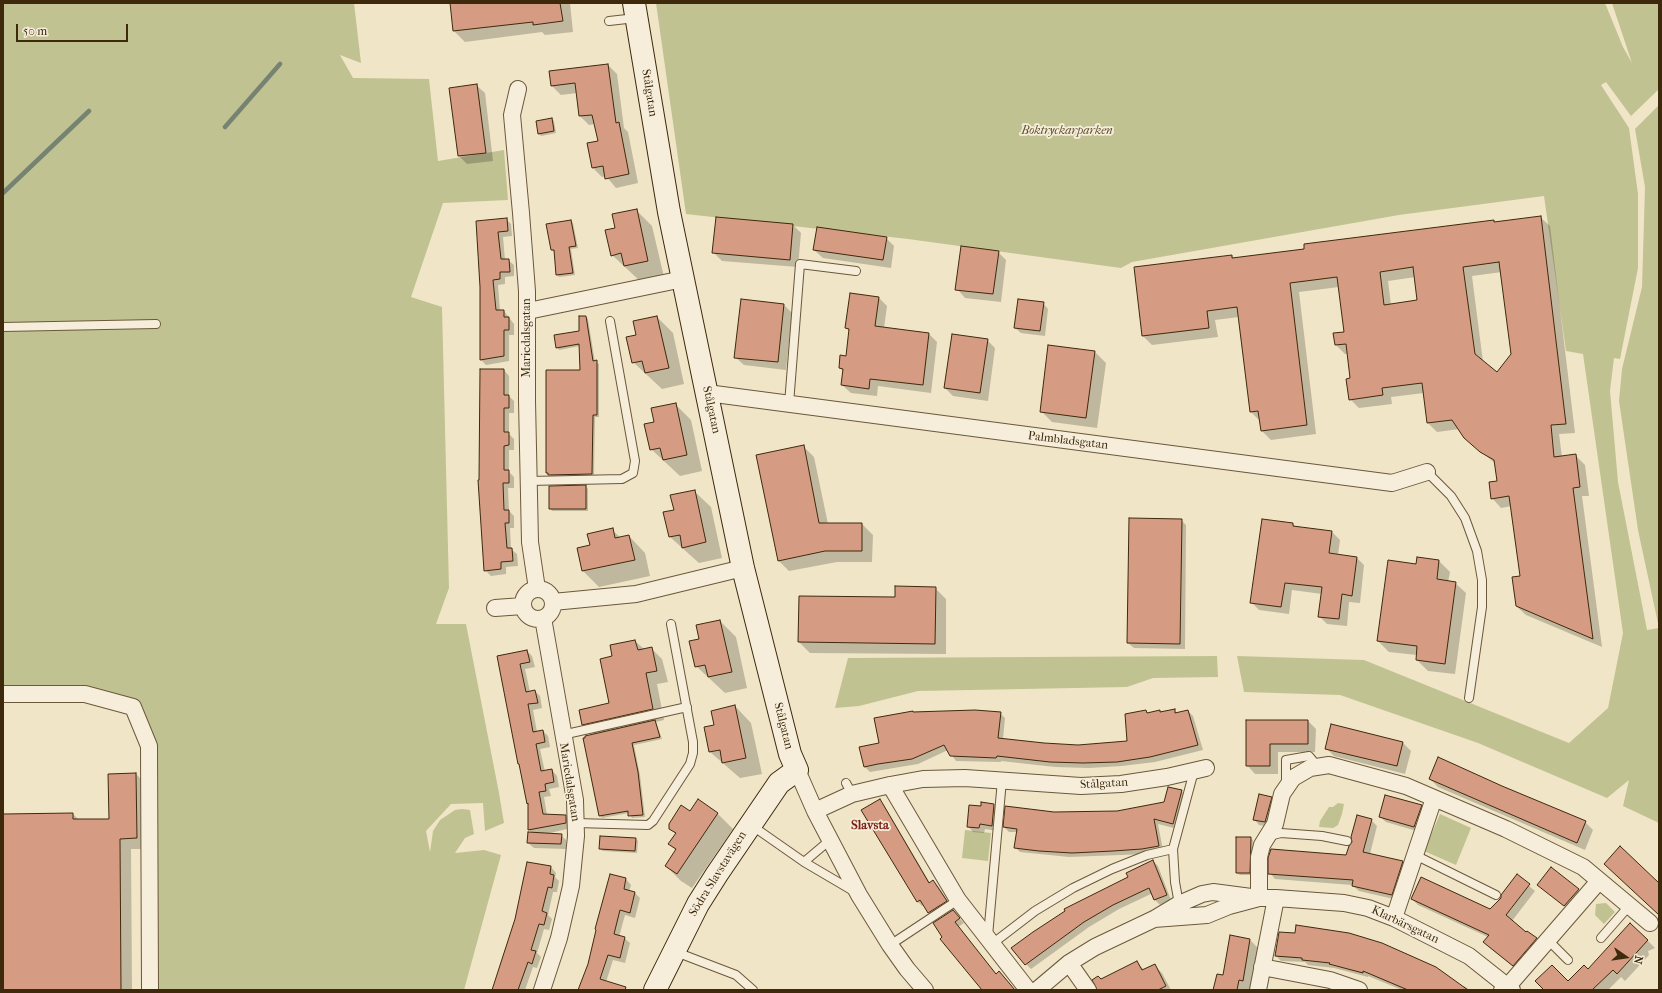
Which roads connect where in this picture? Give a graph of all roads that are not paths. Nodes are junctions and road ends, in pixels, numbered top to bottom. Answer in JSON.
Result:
{"nodes":[{"id":1,"x":635,"y":10,"type":"edge"},
{"id":2,"x":609,"y":21,"type":"dead end"},
{"id":3,"x":518,"y":89,"type":"dead end"},
{"id":4,"x":856,"y":271,"type":"dead end"},
{"id":5,"x":683,"y":279,"type":"junction"},
{"id":6,"x":528,"y":312,"type":"junction"},
{"id":7,"x":610,"y":322,"type":"dead end"},
{"id":8,"x":156,"y":324,"type":"dead end"},
{"id":9,"x":3,"y":327,"type":"edge"},
{"id":10,"x":707,"y":393,"type":"junction"},
{"id":11,"x":789,"y":404,"type":"junction"},
{"id":12,"x":1426,"y":472,"type":"joint"},
{"id":13,"x":529,"y":481,"type":"junction"},
{"id":14,"x":743,"y":568,"type":"junction"},
{"id":15,"x":537,"y":588,"type":"junction"},
{"id":16,"x":553,"y":602,"type":"junction"},
{"id":17,"x":523,"y":606,"type":"junction"},
{"id":18,"x":495,"y":608,"type":"dead end"},
{"id":19,"x":543,"y":618,"type":"junction"},
{"id":20,"x":671,"y":624,"type":"dead end"},
{"id":21,"x":3,"y":694,"type":"edge"},
{"id":22,"x":1470,"y":698,"type":"dead end"},
{"id":23,"x":687,"y":707,"type":"junction"},
{"id":24,"x":562,"y":736,"type":"junction"},
{"id":25,"x":797,"y":770,"type":"junction"},
{"id":26,"x":1200,"y":770,"type":"joint"},
{"id":27,"x":1002,"y":780,"type":"junction"},
{"id":28,"x":890,"y":785,"type":"junction"},
{"id":29,"x":1434,"y":798,"type":"junction"},
{"id":30,"x":815,"y":811,"type":"junction"},
{"id":31,"x":576,"y":823,"type":"junction"},
{"id":32,"x":750,"y":824,"type":"junction"},
{"id":33,"x":1268,"y":836,"type":"junction"},
{"id":34,"x":830,"y":840,"type":"junction"},
{"id":35,"x":1347,"y":841,"type":"dead end"},
{"id":36,"x":1173,"y":849,"type":"junction"},
{"id":37,"x":1415,"y":855,"type":"junction"},
{"id":38,"x":804,"y":862,"type":"junction"},
{"id":39,"x":1599,"y":881,"type":"junction"},
{"id":40,"x":859,"y":895,"type":"junction"},
{"id":41,"x":1496,"y":895,"type":"dead end"},
{"id":42,"x":1259,"y":898,"type":"junction"},
{"id":43,"x":1276,"y":898,"type":"junction"},
{"id":44,"x":958,"y":900,"type":"junction"},
{"id":45,"x":1179,"y":904,"type":"junction"},
{"id":46,"x":1629,"y":906,"type":"junction"},
{"id":47,"x":1394,"y":918,"type":"junction"},
{"id":48,"x":1154,"y":919,"type":"junction"},
{"id":49,"x":1650,"y":923,"type":"dead end"},
{"id":50,"x":1601,"y":938,"type":"dead end"},
{"id":51,"x":1548,"y":940,"type":"junction"},
{"id":52,"x":990,"y":942,"type":"junction"},
{"id":53,"x":890,"y":945,"type":"junction"},
{"id":54,"x":674,"y":952,"type":"junction"},
{"id":55,"x":1568,"y":960,"type":"dead end"},
{"id":56,"x":1069,"y":963,"type":"junction"},
{"id":57,"x":1262,"y":967,"type":"junction"},
{"id":58,"x":753,"y":989,"type":"edge"},
{"id":59,"x":1508,"y":989,"type":"edge"},
{"id":60,"x":150,"y":990,"type":"edge"},
{"id":61,"x":542,"y":990,"type":"edge"},
{"id":62,"x":655,"y":990,"type":"edge"},
{"id":63,"x":925,"y":990,"type":"edge"},
{"id":64,"x":1028,"y":990,"type":"edge"},
{"id":65,"x":1037,"y":990,"type":"edge"},
{"id":66,"x":1088,"y":990,"type":"edge"},
{"id":67,"x":1258,"y":990,"type":"edge"},
{"id":68,"x":1360,"y":990,"type":"edge"}],
"edges":[{"from":1,"to":2,"type":"lane"},
{"from":1,"to":5,"type":"street","name":"Stålgatan"},
{"from":3,"to":6,"type":"street","name":"Mariedalsgatan"},
{"from":4,"to":11,"type":"lane"},
{"from":5,"to":6,"type":"street"},
{"from":5,"to":10,"type":"street","name":"Stålgatan"},
{"from":6,"to":13,"type":"street","name":"Mariedalsgatan"},
{"from":7,"to":13,"type":"lane"},
{"from":8,"to":9,"type":"lane"},
{"from":10,"to":11,"type":"street","name":"Palmbladsgatan"},
{"from":10,"to":14,"type":"street","name":"Stålgatan"},
{"from":11,"to":12,"type":"street","name":"Palmbladsgatan"},
{"from":12,"to":22,"type":"lane"},
{"from":13,"to":15,"type":"street","name":"Mariedalsgatan"},
{"from":14,"to":16,"type":"street"},
{"from":14,"to":25,"type":"street","name":"Stålgatan"},
{"from":15,"to":16,"type":"street"},
{"from":15,"to":17,"type":"street"},
{"from":16,"to":19,"type":"street"},
{"from":17,"to":18,"type":"street"},
{"from":17,"to":19,"type":"street"},
{"from":19,"to":24,"type":"street","name":"Mariedalsgatan"},
{"from":20,"to":23,"type":"lane"},
{"from":21,"to":60,"type":"street"},
{"from":23,"to":24,"type":"lane"},
{"from":23,"to":31,"type":"lane"},
{"from":24,"to":31,"type":"street","name":"Mariedalsgatan"},
{"from":25,"to":30,"type":"street","name":"Stålgatan"},
{"from":25,"to":32,"type":"street","name":"Södra Slavstavägen"},
{"from":26,"to":27,"type":"street","name":"Stålgatan"},
{"from":26,"to":36,"type":"lane"},
{"from":27,"to":28,"type":"street","name":"Stålgatan"},
{"from":27,"to":52,"type":"lane"},
{"from":28,"to":30,"type":"street","name":"Stålgatan"},
{"from":28,"to":44,"type":"street"},
{"from":29,"to":33,"type":"street"},
{"from":29,"to":37,"type":"street"},
{"from":29,"to":39,"type":"street"},
{"from":30,"to":34,"type":"street","name":"Stålgatan"},
{"from":31,"to":61,"type":"street","name":"Mariedalsgatan"},
{"from":32,"to":38,"type":"lane"},
{"from":32,"to":54,"type":"street","name":"Södra Slavstavägen"},
{"from":33,"to":35,"type":"lane"},
{"from":33,"to":42,"type":"street"},
{"from":34,"to":38,"type":"lane"},
{"from":34,"to":40,"type":"street","name":"Stålgatan"},
{"from":36,"to":45,"type":"lane"},
{"from":36,"to":52,"type":"lane"},
{"from":37,"to":41,"type":"lane"},
{"from":37,"to":47,"type":"street"},
{"from":38,"to":40,"type":"lane"},
{"from":39,"to":46,"type":"street"},
{"from":39,"to":51,"type":"street"},
{"from":40,"to":53,"type":"street","name":"Stålgatan"},
{"from":42,"to":43,"type":"street","name":"Klarbärsgatan"},
{"from":42,"to":45,"type":"street","name":"Klarbärsgatan"},
{"from":42,"to":48,"type":"street","name":"Klarbärsgatan"},
{"from":43,"to":47,"type":"street","name":"Klarbärsgatan"},
{"from":43,"to":57,"type":"street"},
{"from":44,"to":52,"type":"street"},
{"from":44,"to":53,"type":"lane"},
{"from":45,"to":48,"type":"street","name":"Klarbärsgatan"},
{"from":46,"to":49,"type":"street"},
{"from":46,"to":50,"type":"lane"},
{"from":47,"to":59,"type":"street","name":"Klarbärsgatan"},
{"from":48,"to":56,"type":"street","name":"Klarbärsgatan"},
{"from":51,"to":55,"type":"lane"},
{"from":51,"to":59,"type":"street"},
{"from":52,"to":64,"type":"street"},
{"from":53,"to":63,"type":"street","name":"Stålgatan"},
{"from":54,"to":58,"type":"lane"},
{"from":54,"to":62,"type":"street","name":"Södra Slavstavägen"},
{"from":56,"to":65,"type":"street","name":"Klarbärsgatan"},
{"from":56,"to":66,"type":"street"},
{"from":57,"to":67,"type":"street"},
{"from":57,"to":68,"type":"street"}]}
